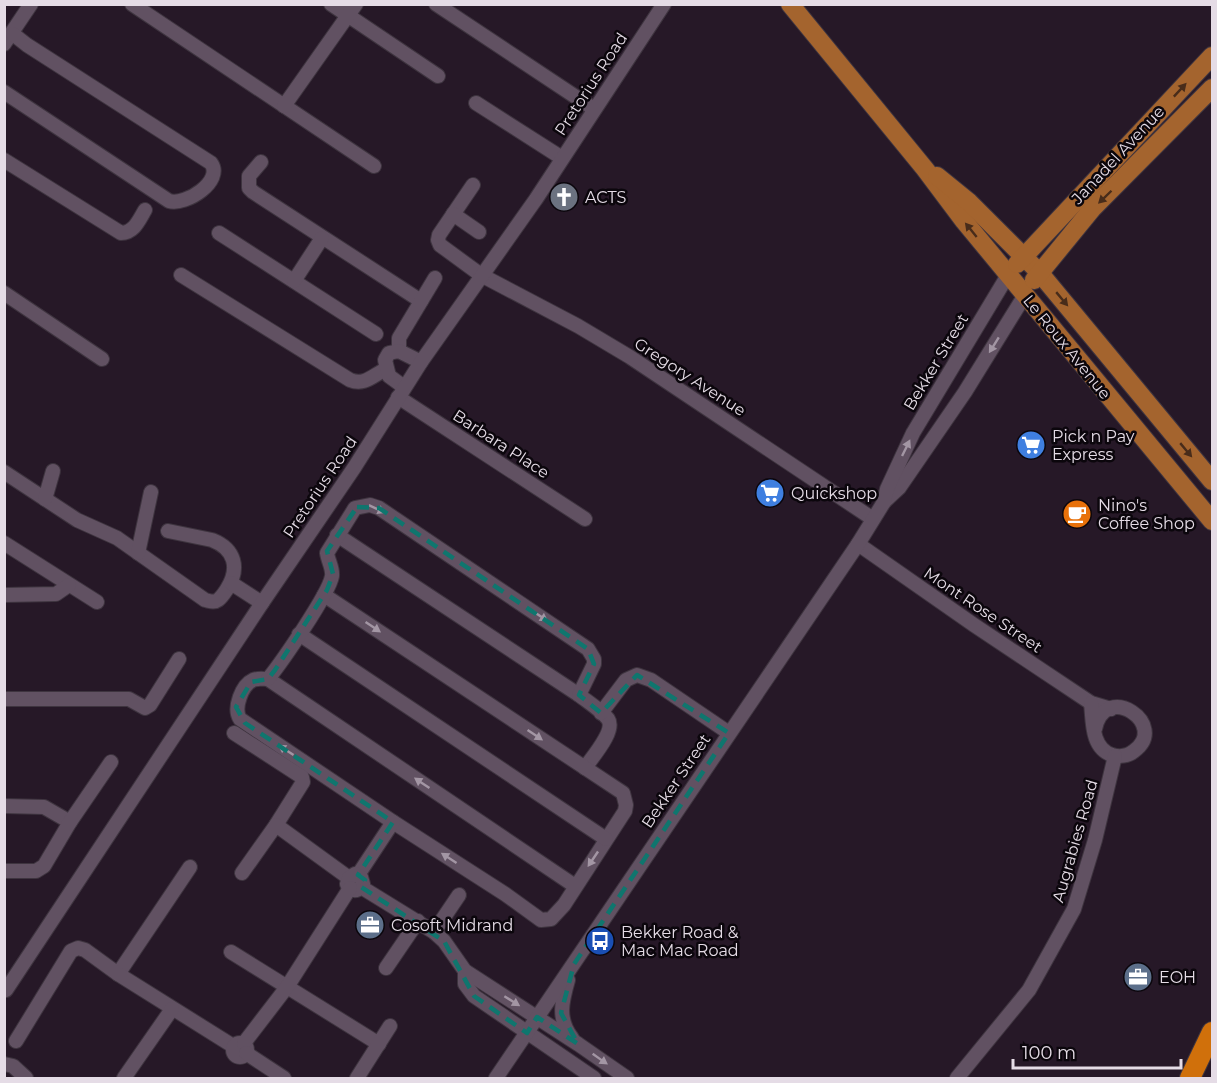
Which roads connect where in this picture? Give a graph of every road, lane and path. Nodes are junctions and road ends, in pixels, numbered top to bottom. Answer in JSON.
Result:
{"nodes":[{"id":1,"x":31,"y":4,"type":"edge"},
{"id":2,"x":132,"y":4,"type":"edge"},
{"id":3,"x":331,"y":4,"type":"edge"},
{"id":4,"x":436,"y":4,"type":"edge"},
{"id":5,"x":664,"y":4,"type":"edge"},
{"id":6,"x":790,"y":4,"type":"edge"},
{"id":7,"x":352,"y":10,"type":"edge"},
{"id":8,"x":9,"y":39,"type":"edge"},
{"id":9,"x":1212,"y":56,"type":"edge"},
{"id":10,"x":438,"y":76,"type":"dead end"},
{"id":11,"x":1212,"y":88,"type":"edge"},
{"id":12,"x":4,"y":92,"type":"edge"},
{"id":13,"x":476,"y":103,"type":"dead end"},
{"id":14,"x":284,"y":106,"type":"junction"},
{"id":15,"x":594,"y":110,"type":"junction"},
{"id":16,"x":562,"y":158,"type":"junction"},
{"id":17,"x":4,"y":160,"type":"edge"},
{"id":18,"x":261,"y":162,"type":"dead end"},
{"id":19,"x":374,"y":166,"type":"dead end"},
{"id":20,"x":925,"y":170,"type":"junction"},
{"id":21,"x":473,"y":185,"type":"dead end"},
{"id":22,"x":145,"y":210,"type":"dead end"},
{"id":23,"x":453,"y":214,"type":"junction"},
{"id":24,"x":219,"y":232,"type":"dead end"},
{"id":25,"x":479,"y":232,"type":"dead end"},
{"id":26,"x":322,"y":238,"type":"junction"},
{"id":27,"x":1024,"y":255,"type":"junction"},
{"id":28,"x":1039,"y":272,"type":"junction"},
{"id":29,"x":181,"y":275,"type":"dead end"},
{"id":30,"x":481,"y":275,"type":"junction"},
{"id":31,"x":1008,"y":275,"type":"junction"},
{"id":32,"x":435,"y":278,"type":"dead end"},
{"id":33,"x":294,"y":281,"type":"junction"},
{"id":34,"x":4,"y":293,"type":"edge"},
{"id":35,"x":1025,"y":295,"type":"junction"},
{"id":36,"x":421,"y":302,"type":"junction"},
{"id":37,"x":376,"y":334,"type":"dead end"},
{"id":38,"x":399,"y":351,"type":"junction"},
{"id":39,"x":102,"y":359,"type":"dead end"},
{"id":40,"x":421,"y":362,"type":"junction"},
{"id":41,"x":386,"y":369,"type":"junction"},
{"id":42,"x":401,"y":392,"type":"junction"},
{"id":43,"x":52,"y":471,"type":"dead end"},
{"id":44,"x":4,"y":472,"type":"edge"},
{"id":45,"x":1212,"y":481,"type":"edge"},
{"id":46,"x":151,"y":492,"type":"dead end"},
{"id":47,"x":45,"y":499,"type":"junction"},
{"id":48,"x":884,"y":502,"type":"junction"},
{"id":49,"x":585,"y":519,"type":"dead end"},
{"id":50,"x":873,"y":519,"type":"junction"},
{"id":51,"x":1212,"y":521,"type":"edge"},
{"id":52,"x":168,"y":531,"type":"dead end"},
{"id":53,"x":337,"y":535,"type":"junction"},
{"id":54,"x":4,"y":543,"type":"edge"},
{"id":55,"x":858,"y":544,"type":"junction"},
{"id":56,"x":138,"y":553,"type":"junction"},
{"id":57,"x":231,"y":583,"type":"junction"},
{"id":58,"x":69,"y":585,"type":"junction"},
{"id":59,"x":4,"y":595,"type":"edge"},
{"id":60,"x":324,"y":595,"type":"junction"},
{"id":61,"x":97,"y":602,"type":"dead end"},
{"id":62,"x":262,"y":603,"type":"junction"},
{"id":63,"x":299,"y":634,"type":"junction"},
{"id":64,"x":179,"y":659,"type":"dead end"},
{"id":65,"x":268,"y":679,"type":"junction"},
{"id":66,"x":579,"y":695,"type":"junction"},
{"id":67,"x":4,"y":699,"type":"edge"},
{"id":68,"x":1091,"y":703,"type":"junction"},
{"id":69,"x":1111,"y":709,"type":"junction"},
{"id":70,"x":601,"y":713,"type":"junction"},
{"id":71,"x":1095,"y":729,"type":"junction"},
{"id":72,"x":234,"y":733,"type":"dead end"},
{"id":73,"x":729,"y":733,"type":"junction"},
{"id":74,"x":1115,"y":756,"type":"junction"},
{"id":75,"x":111,"y":762,"type":"dead end"},
{"id":76,"x":585,"y":768,"type":"junction"},
{"id":77,"x":4,"y":806,"type":"edge"},
{"id":78,"x":70,"y":822,"type":"junction"},
{"id":79,"x":393,"y":822,"type":"junction"},
{"id":80,"x":276,"y":825,"type":"junction"},
{"id":81,"x":606,"y":839,"type":"junction"},
{"id":82,"x":190,"y":867,"type":"dead end"},
{"id":83,"x":4,"y":871,"type":"edge"},
{"id":84,"x":242,"y":873,"type":"dead end"},
{"id":85,"x":355,"y":882,"type":"junction"},
{"id":86,"x":575,"y":886,"type":"junction"},
{"id":87,"x":459,"y":896,"type":"dead end"},
{"id":88,"x":418,"y":921,"type":"junction"},
{"id":89,"x":435,"y":932,"type":"junction"},
{"id":90,"x":231,"y":952,"type":"dead end"},
{"id":91,"x":574,"y":964,"type":"junction"},
{"id":92,"x":386,"y":968,"type":"dead end"},
{"id":93,"x":465,"y":971,"type":"junction"},
{"id":94,"x":118,"y":974,"type":"junction"},
{"id":95,"x":286,"y":987,"type":"junction"},
{"id":96,"x":5,"y":990,"type":"edge"},
{"id":97,"x":172,"y":1009,"type":"junction"},
{"id":98,"x":537,"y":1017,"type":"junction"},
{"id":99,"x":390,"y":1026,"type":"dead end"},
{"id":100,"x":1212,"y":1032,"type":"edge"},
{"id":101,"x":527,"y":1033,"type":"junction"},
{"id":102,"x":16,"y":1041,"type":"dead end"},
{"id":103,"x":1212,"y":1042,"type":"edge"},
{"id":104,"x":379,"y":1044,"type":"junction"},
{"id":105,"x":578,"y":1044,"type":"junction"},
{"id":106,"x":241,"y":1048,"type":"junction"},
{"id":107,"x":4,"y":1064,"type":"edge"},
{"id":108,"x":26,"y":1078,"type":"edge"},
{"id":109,"x":124,"y":1078,"type":"edge"},
{"id":110,"x":284,"y":1078,"type":"edge"},
{"id":111,"x":357,"y":1078,"type":"edge"},
{"id":112,"x":496,"y":1078,"type":"edge"},
{"id":113,"x":594,"y":1078,"type":"edge"},
{"id":114,"x":627,"y":1078,"type":"edge"},
{"id":115,"x":957,"y":1078,"type":"edge"},
{"id":116,"x":1190,"y":1078,"type":"edge"},
{"id":117,"x":1197,"y":1078,"type":"edge"}],
"edges":[{"from":1,"to":8,"type":"street"},
{"from":2,"to":14,"type":"street"},
{"from":3,"to":7,"type":"street"},
{"from":4,"to":15,"type":"street"},
{"from":5,"to":15,"type":"street","name":"Pretorius Road"},
{"from":6,"to":20,"type":"main road","name":"Le Roux Avenue"},
{"from":7,"to":10,"type":"street"},
{"from":7,"to":14,"type":"street"},
{"from":8,"to":12,"type":"street"},
{"from":27,"to":9,"type":"main road","name":"Janadel Avenue","one_way":true},
{"from":11,"to":28,"type":"main road","name":"Janadel Avenue","one_way":true},
{"from":13,"to":16,"type":"street"},
{"from":14,"to":19,"type":"street"},
{"from":15,"to":16,"type":"street","name":"Pretorius Road"},
{"from":16,"to":30,"type":"street","name":"Pretorius Road"},
{"from":17,"to":22,"type":"street"},
{"from":18,"to":26,"type":"street"},
{"from":20,"to":27,"type":"main road","name":"Le Roux Avenue"},
{"from":31,"to":20,"type":"main road","name":"Le Roux Avenue","one_way":true},
{"from":21,"to":23,"type":"street","name":"Gregory Avenue"},
{"from":23,"to":25,"type":"street"},
{"from":23,"to":30,"type":"street","name":"Gregory Avenue"},
{"from":24,"to":33,"type":"street"},
{"from":26,"to":33,"type":"street"},
{"from":26,"to":36,"type":"street"},
{"from":27,"to":28,"type":"main road","name":"Le Roux Avenue"},
{"from":27,"to":31,"type":"main road","name":"Janadel Avenue"},
{"from":28,"to":35,"type":"main road","name":"Janadel Avenue"},
{"from":28,"to":45,"type":"main road","name":"Le Roux Avenue","one_way":true},
{"from":29,"to":41,"type":"street"},
{"from":30,"to":40,"type":"street","name":"Pretorius Road"},
{"from":30,"to":50,"type":"street","name":"Gregory Avenue"},
{"from":31,"to":35,"type":"main road","name":"Le Roux Avenue"},
{"from":48,"to":31,"type":"street","name":"Bekker Street","one_way":true},
{"from":32,"to":36,"type":"street"},
{"from":33,"to":37,"type":"street"},
{"from":34,"to":39,"type":"street"},
{"from":35,"to":48,"type":"street","name":"Bekker Street","one_way":true},
{"from":35,"to":51,"type":"main road","name":"Le Roux Avenue"},
{"from":36,"to":38,"type":"street"},
{"from":38,"to":40,"type":"street"},
{"from":38,"to":41,"type":"street"},
{"from":40,"to":42,"type":"street","name":"Pretorius Road"},
{"from":41,"to":42,"type":"street","name":"Barbara Place"},
{"from":42,"to":49,"type":"street","name":"Barbara Place"},
{"from":42,"to":62,"type":"street","name":"Pretorius Road"},
{"from":43,"to":47,"type":"street"},
{"from":44,"to":47,"type":"street"},
{"from":46,"to":56,"type":"street"},
{"from":47,"to":56,"type":"street"},
{"from":48,"to":50,"type":"street","name":"Bekker Street"},
{"from":50,"to":55,"type":"street","name":"Bekker Street"},
{"from":52,"to":57,"type":"street"},
{"from":53,"to":60,"type":"street"},
{"from":53,"to":66,"type":"street"},
{"from":53,"to":66,"type":"street","one_way":true},
{"from":54,"to":58,"type":"street"},
{"from":55,"to":68,"type":"street","name":"Mont Rose Street"},
{"from":55,"to":73,"type":"street","name":"Bekker Street"},
{"from":56,"to":57,"type":"street"},
{"from":57,"to":62,"type":"street"},
{"from":58,"to":59,"type":"street"},
{"from":58,"to":61,"type":"street"},
{"from":60,"to":63,"type":"street"},
{"from":60,"to":76,"type":"street","one_way":true},
{"from":62,"to":96,"type":"street","name":"Pretorius Road"},
{"from":63,"to":65,"type":"street"},
{"from":63,"to":81,"type":"street"},
{"from":64,"to":67,"type":"street"},
{"from":79,"to":65,"type":"street","one_way":true},
{"from":86,"to":65,"type":"street","one_way":true},
{"from":66,"to":70,"type":"street"},
{"from":68,"to":69,"type":"street","name":"Mont Rose Street"},
{"from":68,"to":71,"type":"street"},
{"from":69,"to":71,"type":"street"},
{"from":69,"to":74,"type":"street"},
{"from":70,"to":73,"type":"street"},
{"from":70,"to":76,"type":"street"},
{"from":71,"to":74,"type":"street"},
{"from":72,"to":80,"type":"street"},
{"from":73,"to":91,"type":"street","name":"Bekker Street"},
{"from":74,"to":115,"type":"street","name":"Augrabies Road"},
{"from":75,"to":78,"type":"street"},
{"from":76,"to":81,"type":"street"},
{"from":77,"to":78,"type":"street"},
{"from":78,"to":83,"type":"street"},
{"from":79,"to":85,"type":"street"},
{"from":86,"to":79,"type":"street","one_way":true},
{"from":80,"to":84,"type":"street"},
{"from":80,"to":85,"type":"street"},
{"from":81,"to":86,"type":"street","one_way":true},
{"from":82,"to":94,"type":"street"},
{"from":85,"to":88,"type":"street"},
{"from":85,"to":95,"type":"street"},
{"from":87,"to":89,"type":"street"},
{"from":88,"to":89,"type":"street"},
{"from":88,"to":92,"type":"street"},
{"from":89,"to":93,"type":"street"},
{"from":90,"to":95,"type":"street"},
{"from":91,"to":98,"type":"street","name":"Bekker Street"},
{"from":91,"to":105,"type":"street"},
{"from":93,"to":98,"type":"street","one_way":true},
{"from":93,"to":101,"type":"street"},
{"from":94,"to":97,"type":"street"},
{"from":94,"to":102,"type":"street"},
{"from":95,"to":104,"type":"street"},
{"from":95,"to":106,"type":"street"},
{"from":97,"to":106,"type":"street"},
{"from":97,"to":109,"type":"street"},
{"from":98,"to":101,"type":"street","name":"Bekker Street"},
{"from":98,"to":105,"type":"street"},
{"from":99,"to":104,"type":"street"},
{"from":100,"to":116,"type":"highway"},
{"from":101,"to":112,"type":"street","name":"Bekker Street"},
{"from":101,"to":113,"type":"street"},
{"from":103,"to":117,"type":"highway"},
{"from":104,"to":111,"type":"street"},
{"from":105,"to":114,"type":"street","one_way":true},
{"from":106,"to":110,"type":"street"},
{"from":107,"to":108,"type":"street"}]}
